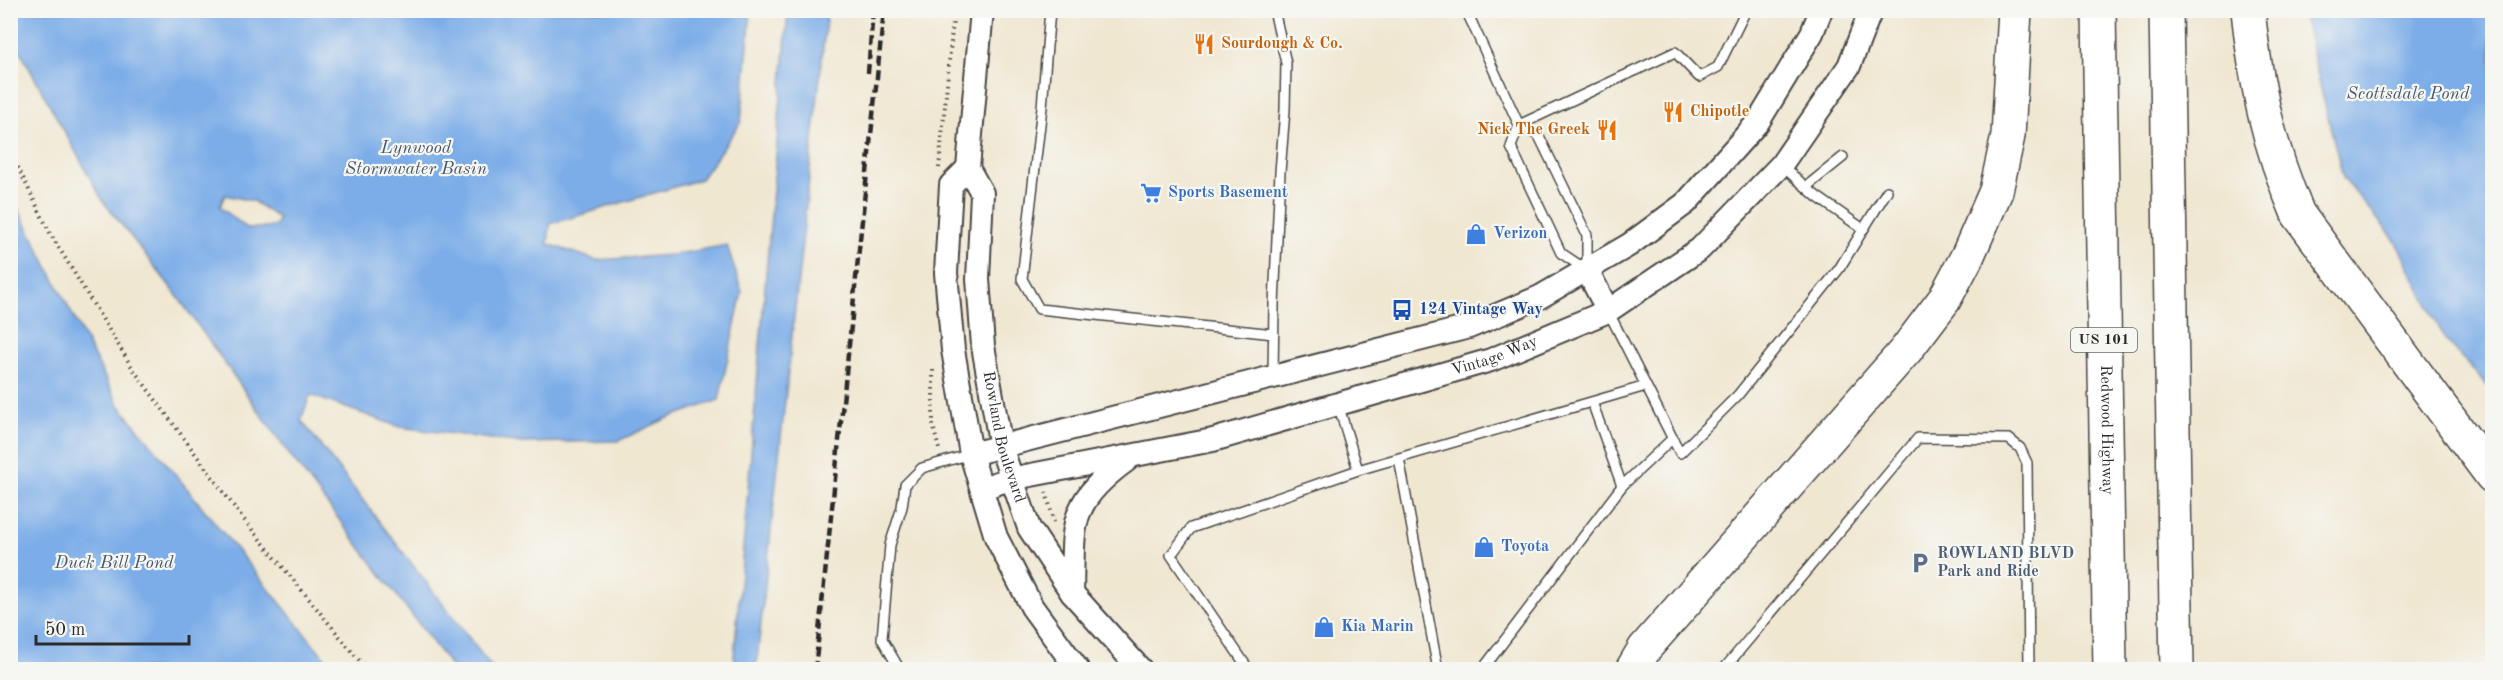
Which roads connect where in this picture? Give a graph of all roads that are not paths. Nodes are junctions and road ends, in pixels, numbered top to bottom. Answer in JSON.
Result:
{"nodes":[{"id":1,"x":982,"y":10,"type":"edge"},
{"id":2,"x":1050,"y":10,"type":"edge"},
{"id":3,"x":1275,"y":10,"type":"edge"},
{"id":4,"x":1466,"y":10,"type":"edge"},
{"id":5,"x":1746,"y":10,"type":"edge"},
{"id":6,"x":1821,"y":10,"type":"edge"},
{"id":7,"x":1871,"y":10,"type":"edge"},
{"id":8,"x":2015,"y":10,"type":"edge"},
{"id":9,"x":2099,"y":10,"type":"edge"},
{"id":10,"x":2166,"y":10,"type":"edge"},
{"id":11,"x":2248,"y":10,"type":"edge"},
{"id":12,"x":1519,"y":125,"type":"junction"},
{"id":13,"x":1843,"y":157,"type":"dead end"},
{"id":14,"x":1781,"y":165,"type":"junction"},
{"id":15,"x":968,"y":168,"type":"junction"},
{"id":16,"x":1807,"y":186,"type":"junction"},
{"id":17,"x":1887,"y":192,"type":"dead end"},
{"id":18,"x":1863,"y":229,"type":"junction"},
{"id":19,"x":1587,"y":270,"type":"junction"},
{"id":20,"x":1608,"y":311,"type":"junction"},
{"id":21,"x":1274,"y":334,"type":"junction"},
{"id":22,"x":1274,"y":377,"type":"junction"},
{"id":23,"x":1646,"y":386,"type":"junction"},
{"id":24,"x":1592,"y":402,"type":"junction"},
{"id":25,"x":1337,"y":403,"type":"junction"},
{"id":26,"x":1673,"y":438,"type":"junction"},
{"id":27,"x":1000,"y":447,"type":"junction"},
{"id":28,"x":971,"y":454,"type":"junction"},
{"id":29,"x":1133,"y":456,"type":"junction"},
{"id":30,"x":1399,"y":458,"type":"junction"},
{"id":31,"x":1358,"y":470,"type":"junction"},
{"id":32,"x":2493,"y":476,"type":"edge"},
{"id":33,"x":1010,"y":479,"type":"junction"},
{"id":34,"x":1622,"y":486,"type":"junction"},
{"id":35,"x":982,"y":488,"type":"junction"},
{"id":36,"x":1072,"y":593,"type":"junction"},
{"id":37,"x":1725,"y":665,"type":"edge"},
{"id":38,"x":900,"y":669,"type":"edge"},
{"id":39,"x":1078,"y":669,"type":"edge"},
{"id":40,"x":1141,"y":669,"type":"edge"},
{"id":41,"x":1250,"y":669,"type":"edge"},
{"id":42,"x":1438,"y":669,"type":"edge"},
{"id":43,"x":1482,"y":669,"type":"edge"},
{"id":44,"x":1632,"y":669,"type":"edge"},
{"id":45,"x":2029,"y":669,"type":"edge"},
{"id":46,"x":2110,"y":669,"type":"edge"},
{"id":47,"x":2177,"y":669,"type":"edge"}],
"edges":[{"from":1,"to":15,"type":"street"},
{"from":2,"to":21,"type":"lane"},
{"from":3,"to":21,"type":"lane"},
{"from":4,"to":12,"type":"lane"},
{"from":5,"to":12,"type":"lane"},
{"from":6,"to":19,"type":"street"},
{"from":7,"to":14,"type":"street","name":"Vintage Way"},
{"from":8,"to":44,"type":"highway"},
{"from":9,"to":46,"type":"highway","name":"Redwood Highway","number":"US 101"},
{"from":10,"to":47,"type":"highway"},
{"from":11,"to":32,"type":"highway"},
{"from":12,"to":19,"type":"lane"},
{"from":12,"to":19,"type":"lane"},
{"from":13,"to":16,"type":"lane"},
{"from":14,"to":16,"type":"lane"},
{"from":14,"to":20,"type":"street","name":"Vintage Way"},
{"from":15,"to":27,"type":"street","name":"Rowland Boulevard"},
{"from":15,"to":28,"type":"street","name":"Rowland Boulevard"},
{"from":16,"to":18,"type":"lane"},
{"from":17,"to":18,"type":"lane"},
{"from":18,"to":26,"type":"lane"},
{"from":19,"to":20,"type":"street"},
{"from":19,"to":22,"type":"street"},
{"from":20,"to":23,"type":"lane"},
{"from":20,"to":25,"type":"street","name":"Vintage Way"},
{"from":21,"to":22,"type":"lane"},
{"from":22,"to":27,"type":"street"},
{"from":23,"to":24,"type":"lane"},
{"from":23,"to":26,"type":"lane"},
{"from":24,"to":30,"type":"lane"},
{"from":24,"to":34,"type":"lane"},
{"from":25,"to":29,"type":"street","name":"Vintage Way"},
{"from":25,"to":31,"type":"lane"},
{"from":26,"to":34,"type":"lane"},
{"from":27,"to":28,"type":"street"},
{"from":27,"to":33,"type":"street","name":"Rowland Boulevard"},
{"from":28,"to":35,"type":"street","name":"Rowland Boulevard"},
{"from":28,"to":38,"type":"lane"},
{"from":29,"to":33,"type":"street","name":"Vintage Way"},
{"from":29,"to":36,"type":"street"},
{"from":30,"to":31,"type":"lane"},
{"from":30,"to":42,"type":"lane"},
{"from":31,"to":41,"type":"lane"},
{"from":33,"to":35,"type":"street","name":"Vintage Way"},
{"from":33,"to":36,"type":"street","name":"Rowland Boulevard"},
{"from":34,"to":43,"type":"lane"},
{"from":35,"to":39,"type":"street","name":"Rowland Boulevard"},
{"from":36,"to":40,"type":"street","name":"Rowland Boulevard"},
{"from":37,"to":45,"type":"lane"}]}
